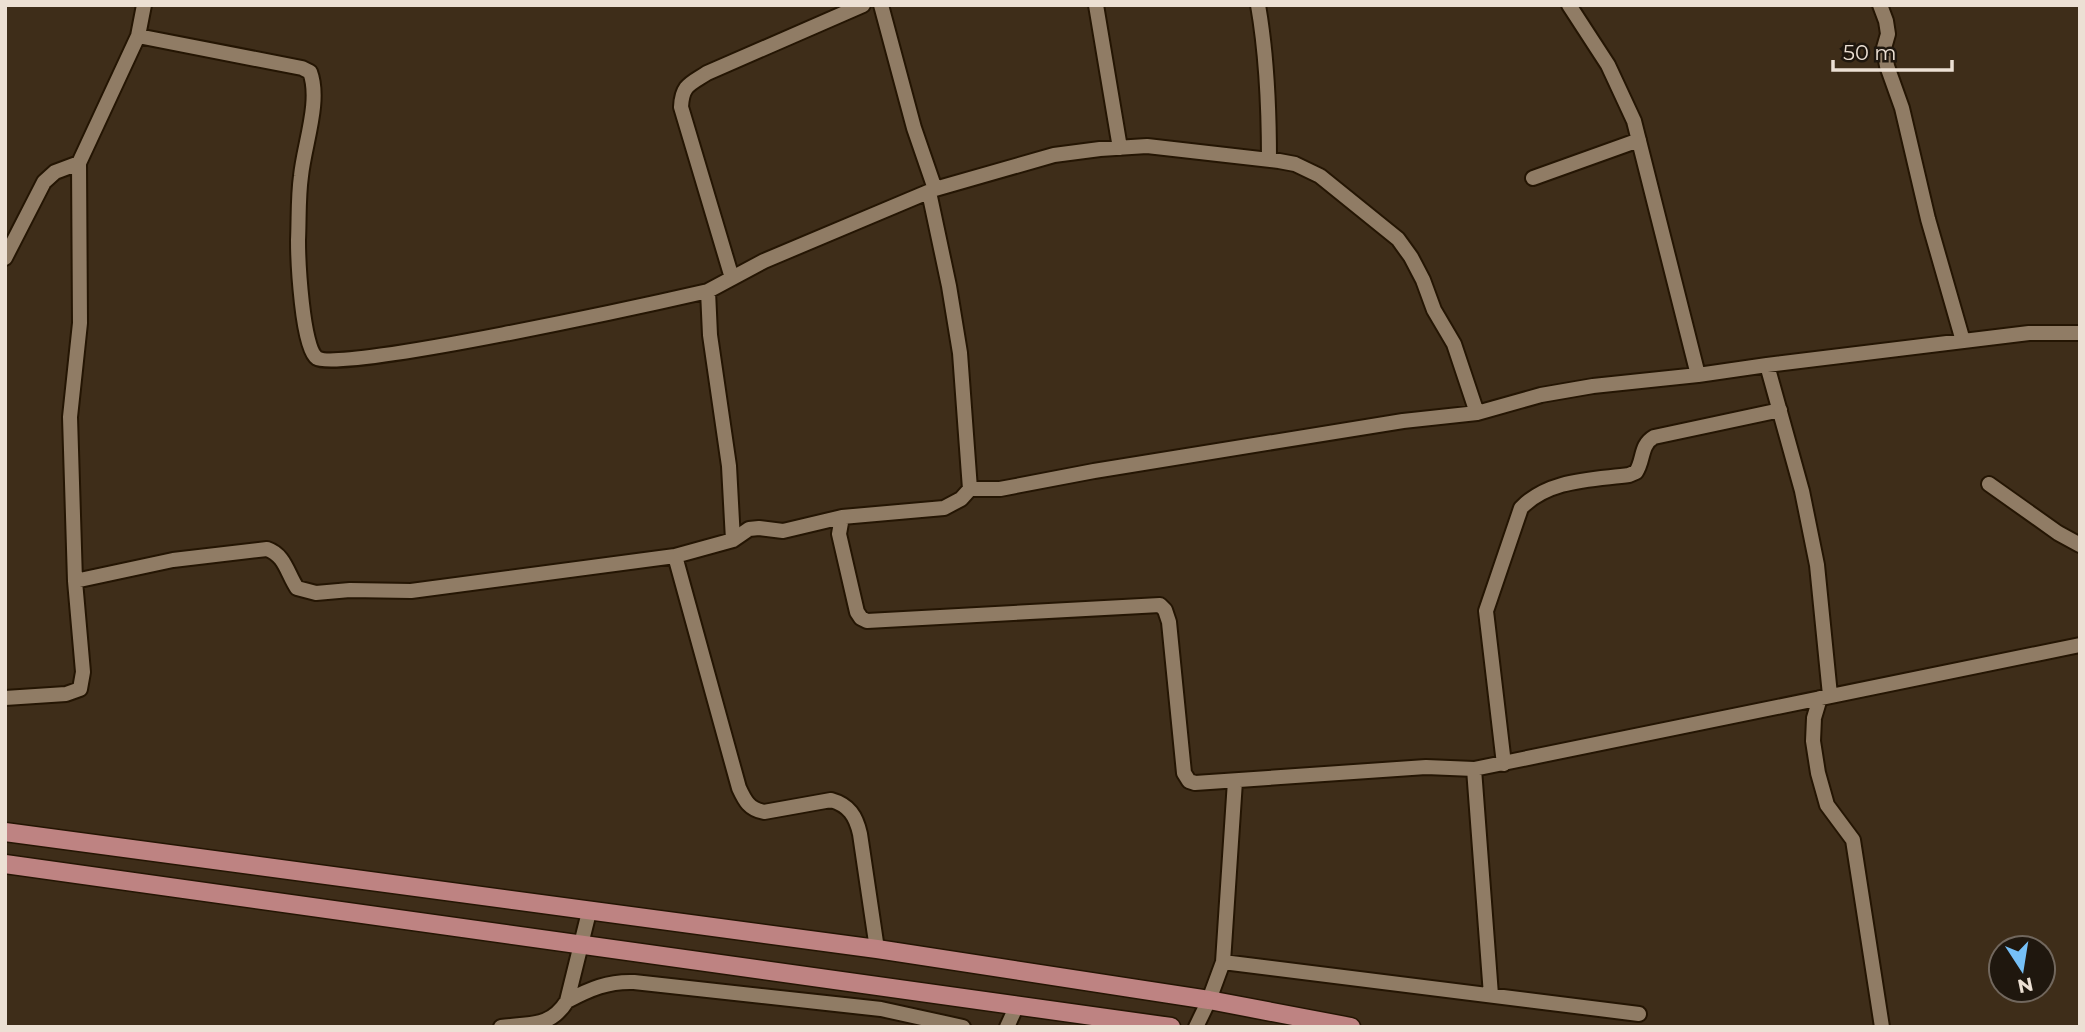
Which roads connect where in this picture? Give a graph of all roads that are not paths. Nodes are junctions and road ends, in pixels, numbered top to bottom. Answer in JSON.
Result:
{"nodes":[{"id":1,"x":144,"y":5,"type":"edge"},
{"id":2,"x":863,"y":5,"type":"edge"},
{"id":3,"x":881,"y":5,"type":"edge"},
{"id":4,"x":1096,"y":5,"type":"edge"},
{"id":5,"x":1258,"y":5,"type":"edge"},
{"id":6,"x":1569,"y":5,"type":"edge"},
{"id":7,"x":1880,"y":5,"type":"edge"},
{"id":8,"x":138,"y":36,"type":"junction"},
{"id":9,"x":1639,"y":140,"type":"junction"},
{"id":10,"x":1120,"y":148,"type":"junction"},
{"id":11,"x":1269,"y":160,"type":"junction"},
{"id":12,"x":79,"y":163,"type":"junction"},
{"id":13,"x":1533,"y":177,"type":"dead end"},
{"id":14,"x":932,"y":190,"type":"junction"},
{"id":15,"x":5,"y":258,"type":"edge"},
{"id":16,"x":732,"y":278,"type":"junction"},
{"id":17,"x":708,"y":291,"type":"junction"},
{"id":18,"x":2080,"y":333,"type":"edge"},
{"id":19,"x":1963,"y":341,"type":"junction"},
{"id":20,"x":1767,"y":365,"type":"junction"},
{"id":21,"x":1698,"y":375,"type":"junction"},
{"id":22,"x":1780,"y":410,"type":"junction"},
{"id":23,"x":1477,"y":413,"type":"junction"},
{"id":24,"x":1989,"y":484,"type":"dead end"},
{"id":25,"x":970,"y":489,"type":"junction"},
{"id":26,"x":842,"y":517,"type":"junction"},
{"id":27,"x":733,"y":540,"type":"junction"},
{"id":28,"x":2080,"y":545,"type":"edge"},
{"id":29,"x":675,"y":556,"type":"junction"},
{"id":30,"x":75,"y":581,"type":"junction"},
{"id":31,"x":2080,"y":645,"type":"edge"},
{"id":32,"x":1825,"y":696,"type":"junction"},
{"id":33,"x":5,"y":698,"type":"edge"},
{"id":34,"x":1504,"y":764,"type":"junction"},
{"id":35,"x":1474,"y":769,"type":"junction"},
{"id":36,"x":1235,"y":781,"type":"junction"},
{"id":37,"x":5,"y":832,"type":"edge"},
{"id":38,"x":5,"y":864,"type":"edge"},
{"id":39,"x":589,"y":912,"type":"junction"},
{"id":40,"x":580,"y":943,"type":"junction"},
{"id":41,"x":877,"y":949,"type":"junction"},
{"id":42,"x":1223,"y":962,"type":"junction"},
{"id":43,"x":1492,"y":995,"type":"junction"},
{"id":44,"x":1209,"y":1000,"type":"junction"},
{"id":45,"x":567,"y":1001,"type":"junction"},
{"id":46,"x":1017,"y":1004,"type":"junction"},
{"id":47,"x":1639,"y":1014,"type":"dead end"},
{"id":48,"x":501,"y":1027,"type":"edge"},
{"id":49,"x":963,"y":1027,"type":"edge"},
{"id":50,"x":1007,"y":1027,"type":"edge"},
{"id":51,"x":1171,"y":1027,"type":"edge"},
{"id":52,"x":1196,"y":1027,"type":"edge"},
{"id":53,"x":1351,"y":1027,"type":"edge"},
{"id":54,"x":1882,"y":1027,"type":"edge"}],
"edges":[{"from":1,"to":8,"type":"street"},
{"from":2,"to":16,"type":"street"},
{"from":3,"to":14,"type":"street"},
{"from":4,"to":10,"type":"street"},
{"from":5,"to":11,"type":"street"},
{"from":6,"to":9,"type":"street"},
{"from":7,"to":19,"type":"street"},
{"from":8,"to":12,"type":"street"},
{"from":8,"to":17,"type":"street"},
{"from":9,"to":13,"type":"street"},
{"from":9,"to":21,"type":"street"},
{"from":10,"to":11,"type":"street"},
{"from":10,"to":14,"type":"street"},
{"from":11,"to":23,"type":"street"},
{"from":12,"to":15,"type":"street"},
{"from":12,"to":30,"type":"street"},
{"from":14,"to":16,"type":"street"},
{"from":14,"to":25,"type":"street"},
{"from":16,"to":17,"type":"street"},
{"from":17,"to":27,"type":"street"},
{"from":18,"to":19,"type":"street"},
{"from":19,"to":20,"type":"street"},
{"from":20,"to":21,"type":"street"},
{"from":20,"to":22,"type":"street"},
{"from":21,"to":23,"type":"street"},
{"from":22,"to":32,"type":"street"},
{"from":22,"to":34,"type":"street"},
{"from":23,"to":25,"type":"street"},
{"from":24,"to":28,"type":"street"},
{"from":25,"to":26,"type":"street"},
{"from":26,"to":27,"type":"street"},
{"from":26,"to":36,"type":"street"},
{"from":27,"to":29,"type":"street"},
{"from":29,"to":30,"type":"street"},
{"from":29,"to":41,"type":"street"},
{"from":30,"to":33,"type":"street"},
{"from":31,"to":32,"type":"street"},
{"from":32,"to":34,"type":"street"},
{"from":32,"to":54,"type":"street"},
{"from":34,"to":35,"type":"street"},
{"from":35,"to":36,"type":"street"},
{"from":35,"to":43,"type":"street"},
{"from":36,"to":42,"type":"street"},
{"from":37,"to":39,"type":"main road"},
{"from":38,"to":40,"type":"main road"},
{"from":39,"to":40,"type":"street"},
{"from":39,"to":41,"type":"main road"},
{"from":40,"to":45,"type":"street"},
{"from":40,"to":46,"type":"main road"},
{"from":41,"to":44,"type":"main road"},
{"from":42,"to":43,"type":"street"},
{"from":42,"to":44,"type":"street"},
{"from":43,"to":47,"type":"street"},
{"from":44,"to":52,"type":"street"},
{"from":44,"to":53,"type":"main road"},
{"from":45,"to":48,"type":"street"},
{"from":45,"to":49,"type":"street"},
{"from":46,"to":50,"type":"street"},
{"from":46,"to":51,"type":"main road"}]}
